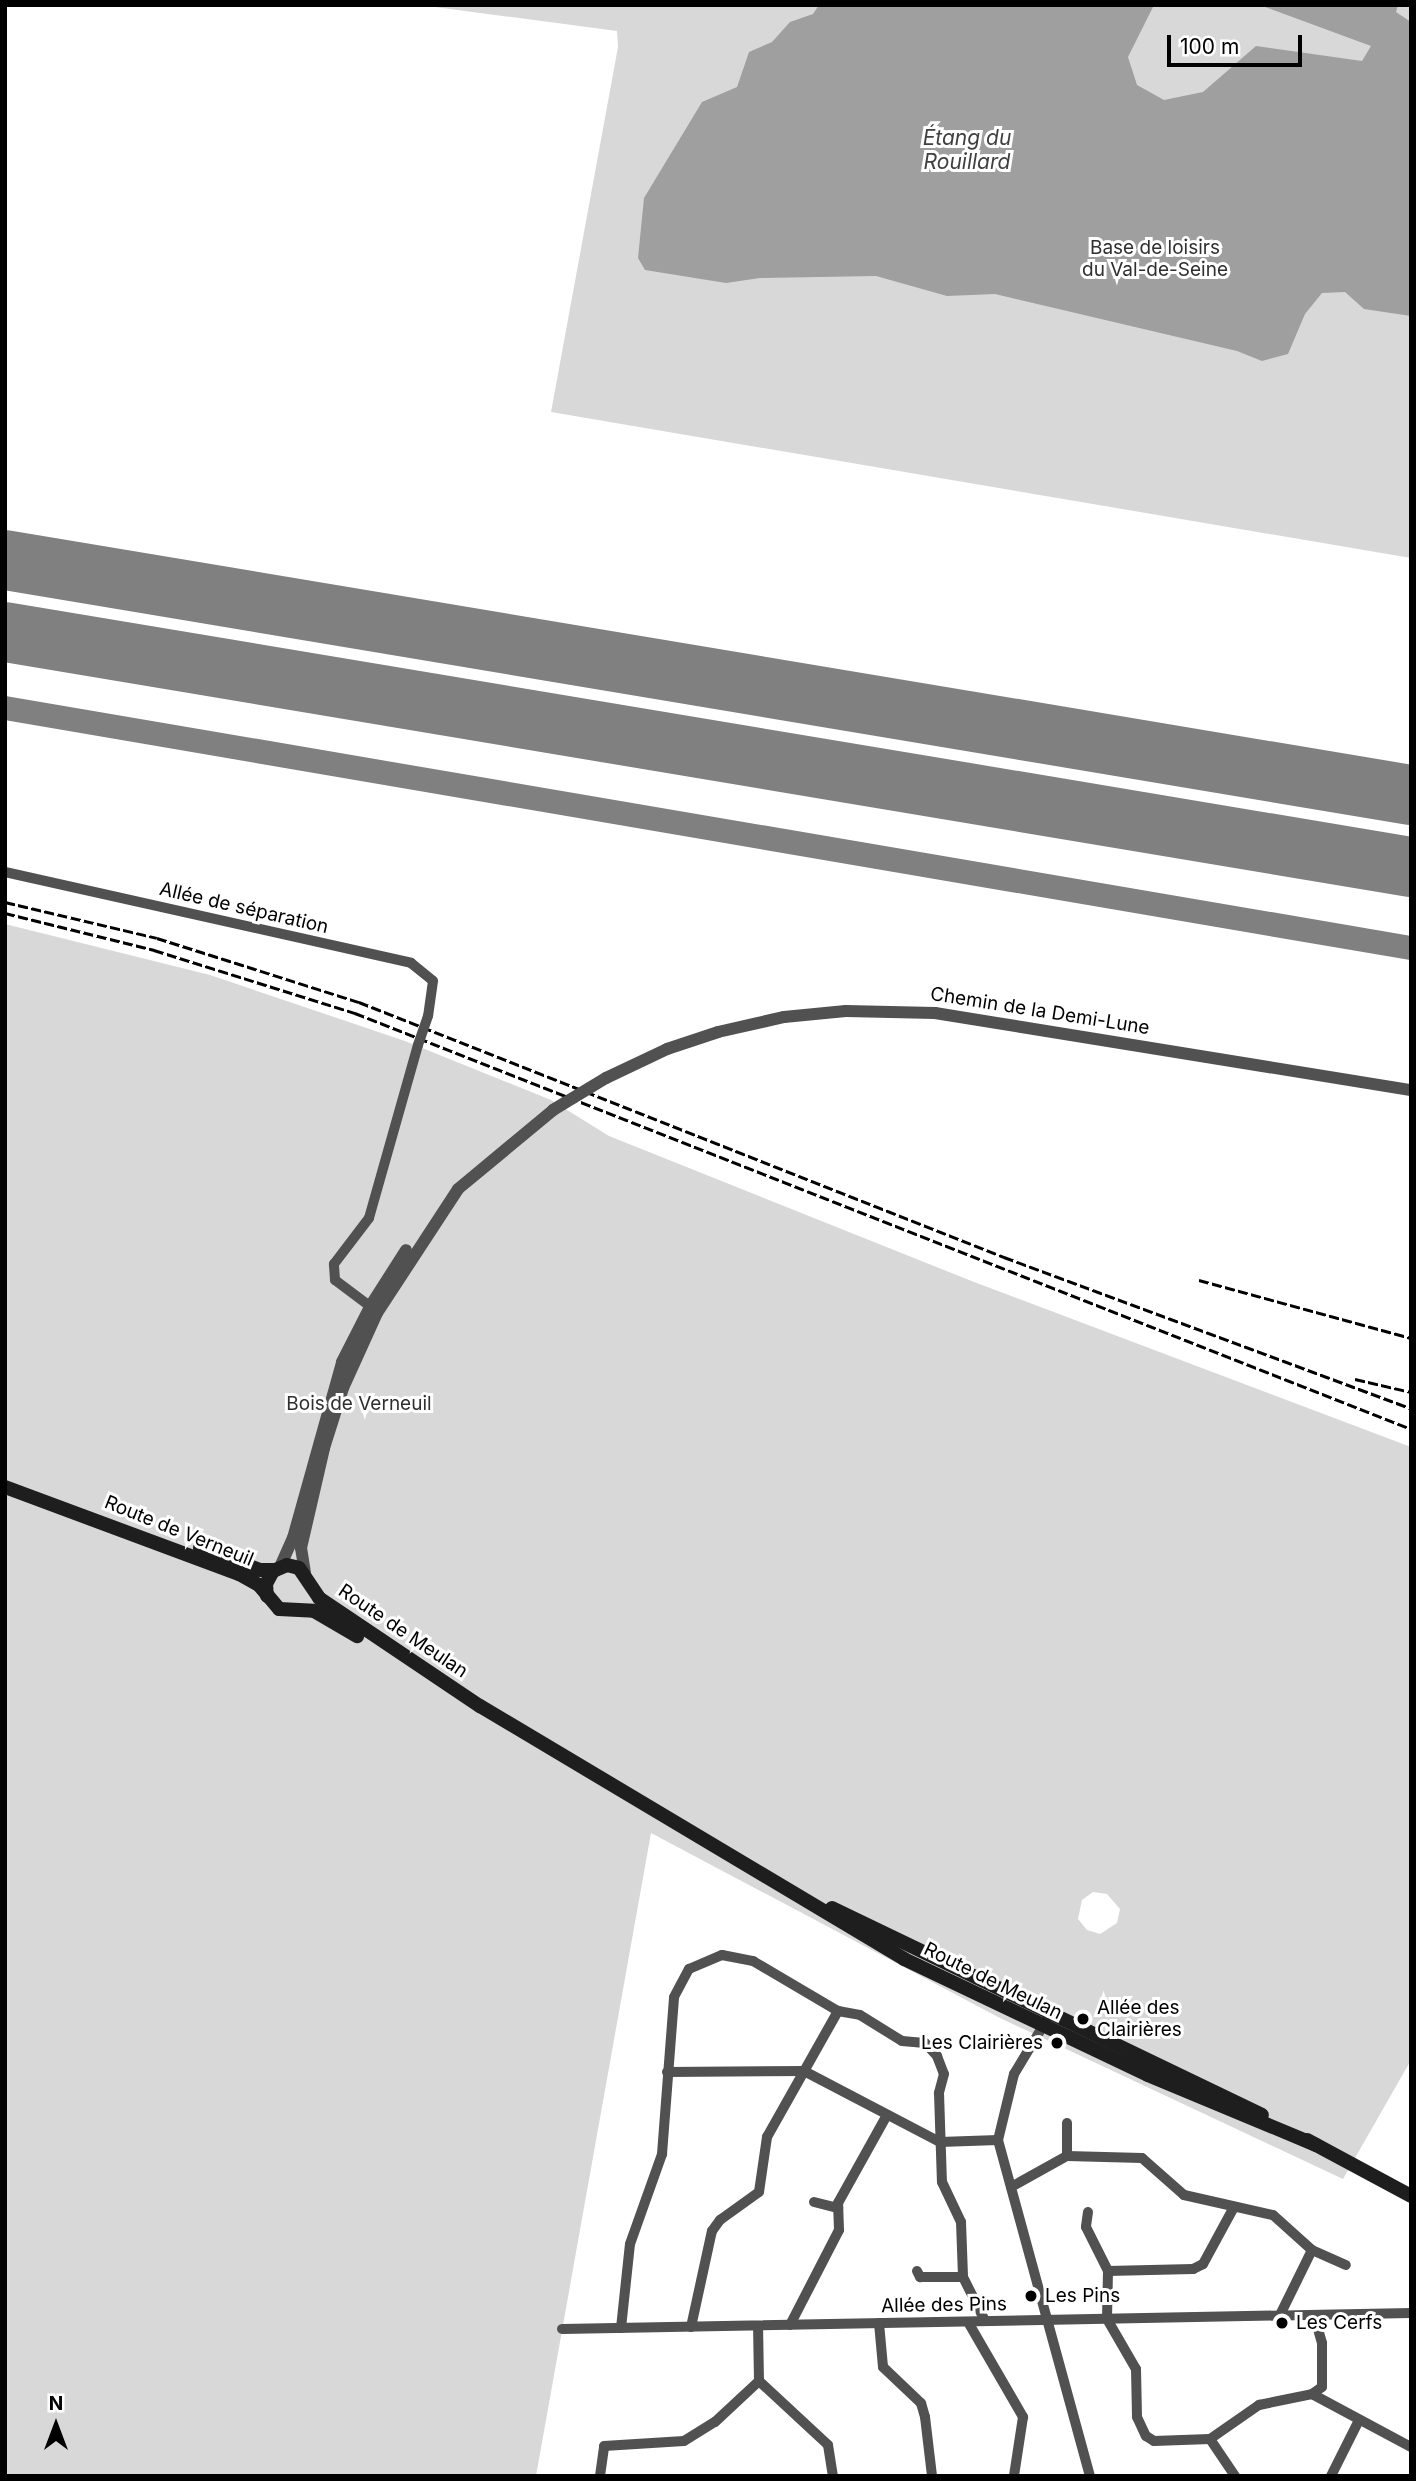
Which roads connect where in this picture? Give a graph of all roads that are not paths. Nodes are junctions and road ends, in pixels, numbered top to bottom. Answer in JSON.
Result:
{"nodes":[{"id":1,"x":5,"y":872,"type":"edge"},
{"id":2,"x":1411,"y":1090,"type":"edge"},
{"id":3,"x":374,"y":1309,"type":"junction"},
{"id":4,"x":5,"y":1487,"type":"edge"},
{"id":5,"x":70,"y":1508,"type":"junction"},
{"id":6,"x":277,"y":1568,"type":"junction"},
{"id":7,"x":308,"y":1578,"type":"junction"},
{"id":8,"x":267,"y":1596,"type":"junction"},
{"id":9,"x":296,"y":1609,"type":"junction"},
{"id":10,"x":480,"y":1706,"type":"junction"},
{"id":11,"x":779,"y":1883,"type":"junction"},
{"id":12,"x":838,"y":2011,"type":"junction"},
{"id":13,"x":1046,"y":2011,"type":"junction"},
{"id":14,"x":1039,"y":2024,"type":"junction"},
{"id":15,"x":804,"y":2071,"type":"junction"},
{"id":16,"x":667,"y":2072,"type":"junction"},
{"id":17,"x":887,"y":2115,"type":"junction"},
{"id":18,"x":1067,"y":2123,"type":"dead end"},
{"id":19,"x":998,"y":2140,"type":"junction"},
{"id":20,"x":940,"y":2141,"type":"junction"},
{"id":21,"x":1315,"y":2145,"type":"junction"},
{"id":22,"x":1067,"y":2156,"type":"junction"},
{"id":23,"x":1011,"y":2187,"type":"junction"},
{"id":24,"x":1410,"y":2195,"type":"edge"},
{"id":25,"x":814,"y":2202,"type":"dead end"},
{"id":26,"x":1234,"y":2207,"type":"junction"},
{"id":27,"x":838,"y":2208,"type":"junction"},
{"id":28,"x":1088,"y":2212,"type":"dead end"},
{"id":29,"x":1312,"y":2250,"type":"junction"},
{"id":30,"x":1346,"y":2265,"type":"dead end"},
{"id":31,"x":917,"y":2270,"type":"dead end"},
{"id":32,"x":1108,"y":2271,"type":"junction"},
{"id":33,"x":963,"y":2277,"type":"junction"},
{"id":34,"x":1411,"y":2313,"type":"edge"},
{"id":35,"x":1280,"y":2315,"type":"junction"},
{"id":36,"x":1314,"y":2315,"type":"junction"},
{"id":37,"x":1107,"y":2319,"type":"junction"},
{"id":38,"x":1048,"y":2320,"type":"junction"},
{"id":39,"x":985,"y":2321,"type":"junction"},
{"id":40,"x":968,"y":2322,"type":"junction"},
{"id":41,"x":879,"y":2323,"type":"junction"},
{"id":42,"x":790,"y":2325,"type":"junction"},
{"id":43,"x":758,"y":2326,"type":"junction"},
{"id":44,"x":691,"y":2327,"type":"junction"},
{"id":45,"x":621,"y":2328,"type":"junction"},
{"id":46,"x":562,"y":2329,"type":"dead end"},
{"id":47,"x":759,"y":2381,"type":"junction"},
{"id":48,"x":1312,"y":2394,"type":"junction"},
{"id":49,"x":1359,"y":2420,"type":"junction"},
{"id":50,"x":1210,"y":2440,"type":"junction"},
{"id":51,"x":1411,"y":2447,"type":"edge"},
{"id":52,"x":600,"y":2476,"type":"edge"},
{"id":53,"x":833,"y":2476,"type":"edge"},
{"id":54,"x":932,"y":2476,"type":"edge"},
{"id":55,"x":1014,"y":2476,"type":"edge"},
{"id":56,"x":1090,"y":2476,"type":"edge"},
{"id":57,"x":1235,"y":2476,"type":"edge"},
{"id":58,"x":1331,"y":2476,"type":"edge"}],
"edges":[{"from":1,"to":3,"type":"street","name":"Allée de séparation","bridge":true},
{"from":2,"to":3,"type":"street","name":"Chemin de la Demi-Lune","bridge":true},
{"from":3,"to":6,"type":"street"},
{"from":3,"to":7,"type":"street"},
{"from":4,"to":5,"type":"main road","name":"Route de Verneuil"},
{"from":5,"to":6,"type":"main road","name":"Route de Verneuil"},
{"from":5,"to":8,"type":"main road","name":"Route de Verneuil"},
{"from":6,"to":7,"type":"main road"},
{"from":6,"to":8,"type":"main road"},
{"from":7,"to":9,"type":"main road"},
{"from":7,"to":10,"type":"main road","name":"Route de Meulan"},
{"from":8,"to":9,"type":"main road"},
{"from":9,"to":10,"type":"main road","name":"Route de Meulan"},
{"from":10,"to":11,"type":"main road","name":"Route de Meulan"},
{"from":11,"to":13,"type":"main road","name":"Route de Meulan"},
{"from":11,"to":14,"type":"main road","name":"Route de Meulan"},
{"from":12,"to":15,"type":"street"},
{"from":12,"to":16,"type":"street"},
{"from":12,"to":20,"type":"street"},
{"from":13,"to":14,"type":"street"},
{"from":13,"to":21,"type":"main road","name":"Route de Meulan"},
{"from":14,"to":19,"type":"street"},
{"from":14,"to":21,"type":"main road","name":"Route de Meulan"},
{"from":15,"to":16,"type":"street"},
{"from":15,"to":17,"type":"street"},
{"from":15,"to":44,"type":"street"},
{"from":16,"to":45,"type":"street"},
{"from":17,"to":20,"type":"street"},
{"from":17,"to":27,"type":"street"},
{"from":18,"to":22,"type":"street"},
{"from":19,"to":20,"type":"street"},
{"from":19,"to":23,"type":"street"},
{"from":20,"to":33,"type":"street"},
{"from":21,"to":24,"type":"main road","name":"Route de Meulan"},
{"from":22,"to":23,"type":"street"},
{"from":22,"to":26,"type":"street"},
{"from":23,"to":38,"type":"street"},
{"from":25,"to":27,"type":"street"},
{"from":26,"to":29,"type":"street"},
{"from":26,"to":32,"type":"street"},
{"from":27,"to":42,"type":"street"},
{"from":28,"to":32,"type":"street"},
{"from":29,"to":30,"type":"street"},
{"from":29,"to":35,"type":"street"},
{"from":31,"to":33,"type":"street"},
{"from":32,"to":37,"type":"street"},
{"from":33,"to":39,"type":"street"},
{"from":34,"to":36,"type":"street","name":"Allée des Pins"},
{"from":35,"to":36,"type":"street","name":"Allée des Pins"},
{"from":35,"to":37,"type":"street","name":"Allée des Pins"},
{"from":36,"to":48,"type":"street"},
{"from":37,"to":38,"type":"street","name":"Allée des Pins"},
{"from":37,"to":50,"type":"street"},
{"from":38,"to":39,"type":"street","name":"Allée des Pins"},
{"from":38,"to":56,"type":"street"},
{"from":39,"to":40,"type":"street","name":"Allée des Pins"},
{"from":40,"to":41,"type":"street","name":"Allée des Pins"},
{"from":40,"to":55,"type":"street"},
{"from":41,"to":42,"type":"street","name":"Allée des Pins"},
{"from":41,"to":54,"type":"street"},
{"from":42,"to":43,"type":"street","name":"Allée des Pins"},
{"from":43,"to":44,"type":"street","name":"Allée des Pins"},
{"from":43,"to":47,"type":"street"},
{"from":44,"to":45,"type":"street","name":"Allée des Pins"},
{"from":45,"to":46,"type":"street","name":"Allée des Pins"},
{"from":47,"to":52,"type":"street"},
{"from":47,"to":53,"type":"street"},
{"from":48,"to":49,"type":"street"},
{"from":48,"to":50,"type":"street"},
{"from":49,"to":51,"type":"street"},
{"from":49,"to":58,"type":"street"},
{"from":50,"to":57,"type":"street"}]}
